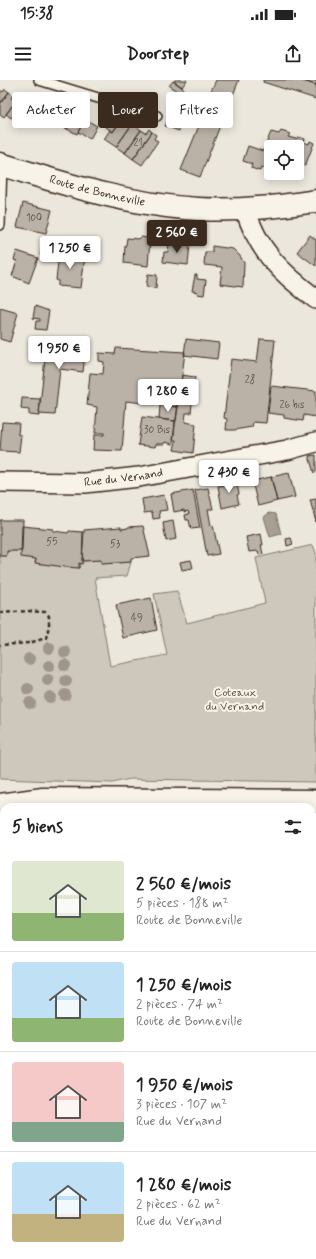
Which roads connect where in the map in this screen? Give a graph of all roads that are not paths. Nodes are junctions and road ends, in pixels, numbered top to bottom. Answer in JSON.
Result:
{"nodes":[{"id":1,"x":39,"y":80,"type":"edge"},
{"id":2,"x":98,"y":98,"type":"edge"},
{"id":3,"x":1,"y":164,"type":"edge"},
{"id":4,"x":316,"y":201,"type":"edge"},
{"id":5,"x":245,"y":208,"type":"junction"},
{"id":6,"x":0,"y":225,"type":"edge"},
{"id":7,"x":316,"y":299,"type":"edge"},
{"id":8,"x":316,"y":442,"type":"edge"},
{"id":9,"x":0,"y":482,"type":"edge"},
{"id":10,"x":0,"y":791,"type":"edge"},
{"id":11,"x":43,"y":799,"type":"junction"},
{"id":12,"x":316,"y":801,"type":"edge"},
{"id":13,"x":14,"y":803,"type":"edge"}],
"edges":[{"from":1,"to":2,"type":"lane"},
{"from":3,"to":5,"type":"main road","name":"Route de Bonneville"},
{"from":3,"to":6,"type":"lane"},
{"from":4,"to":5,"type":"main road","name":"Route de Bonneville"},
{"from":5,"to":7,"type":"street"},
{"from":8,"to":9,"type":"street","name":"Rue du Vernand"},
{"from":10,"to":11,"type":"main road"},
{"from":11,"to":12,"type":"main road"},
{"from":11,"to":13,"type":"main road"}]}
